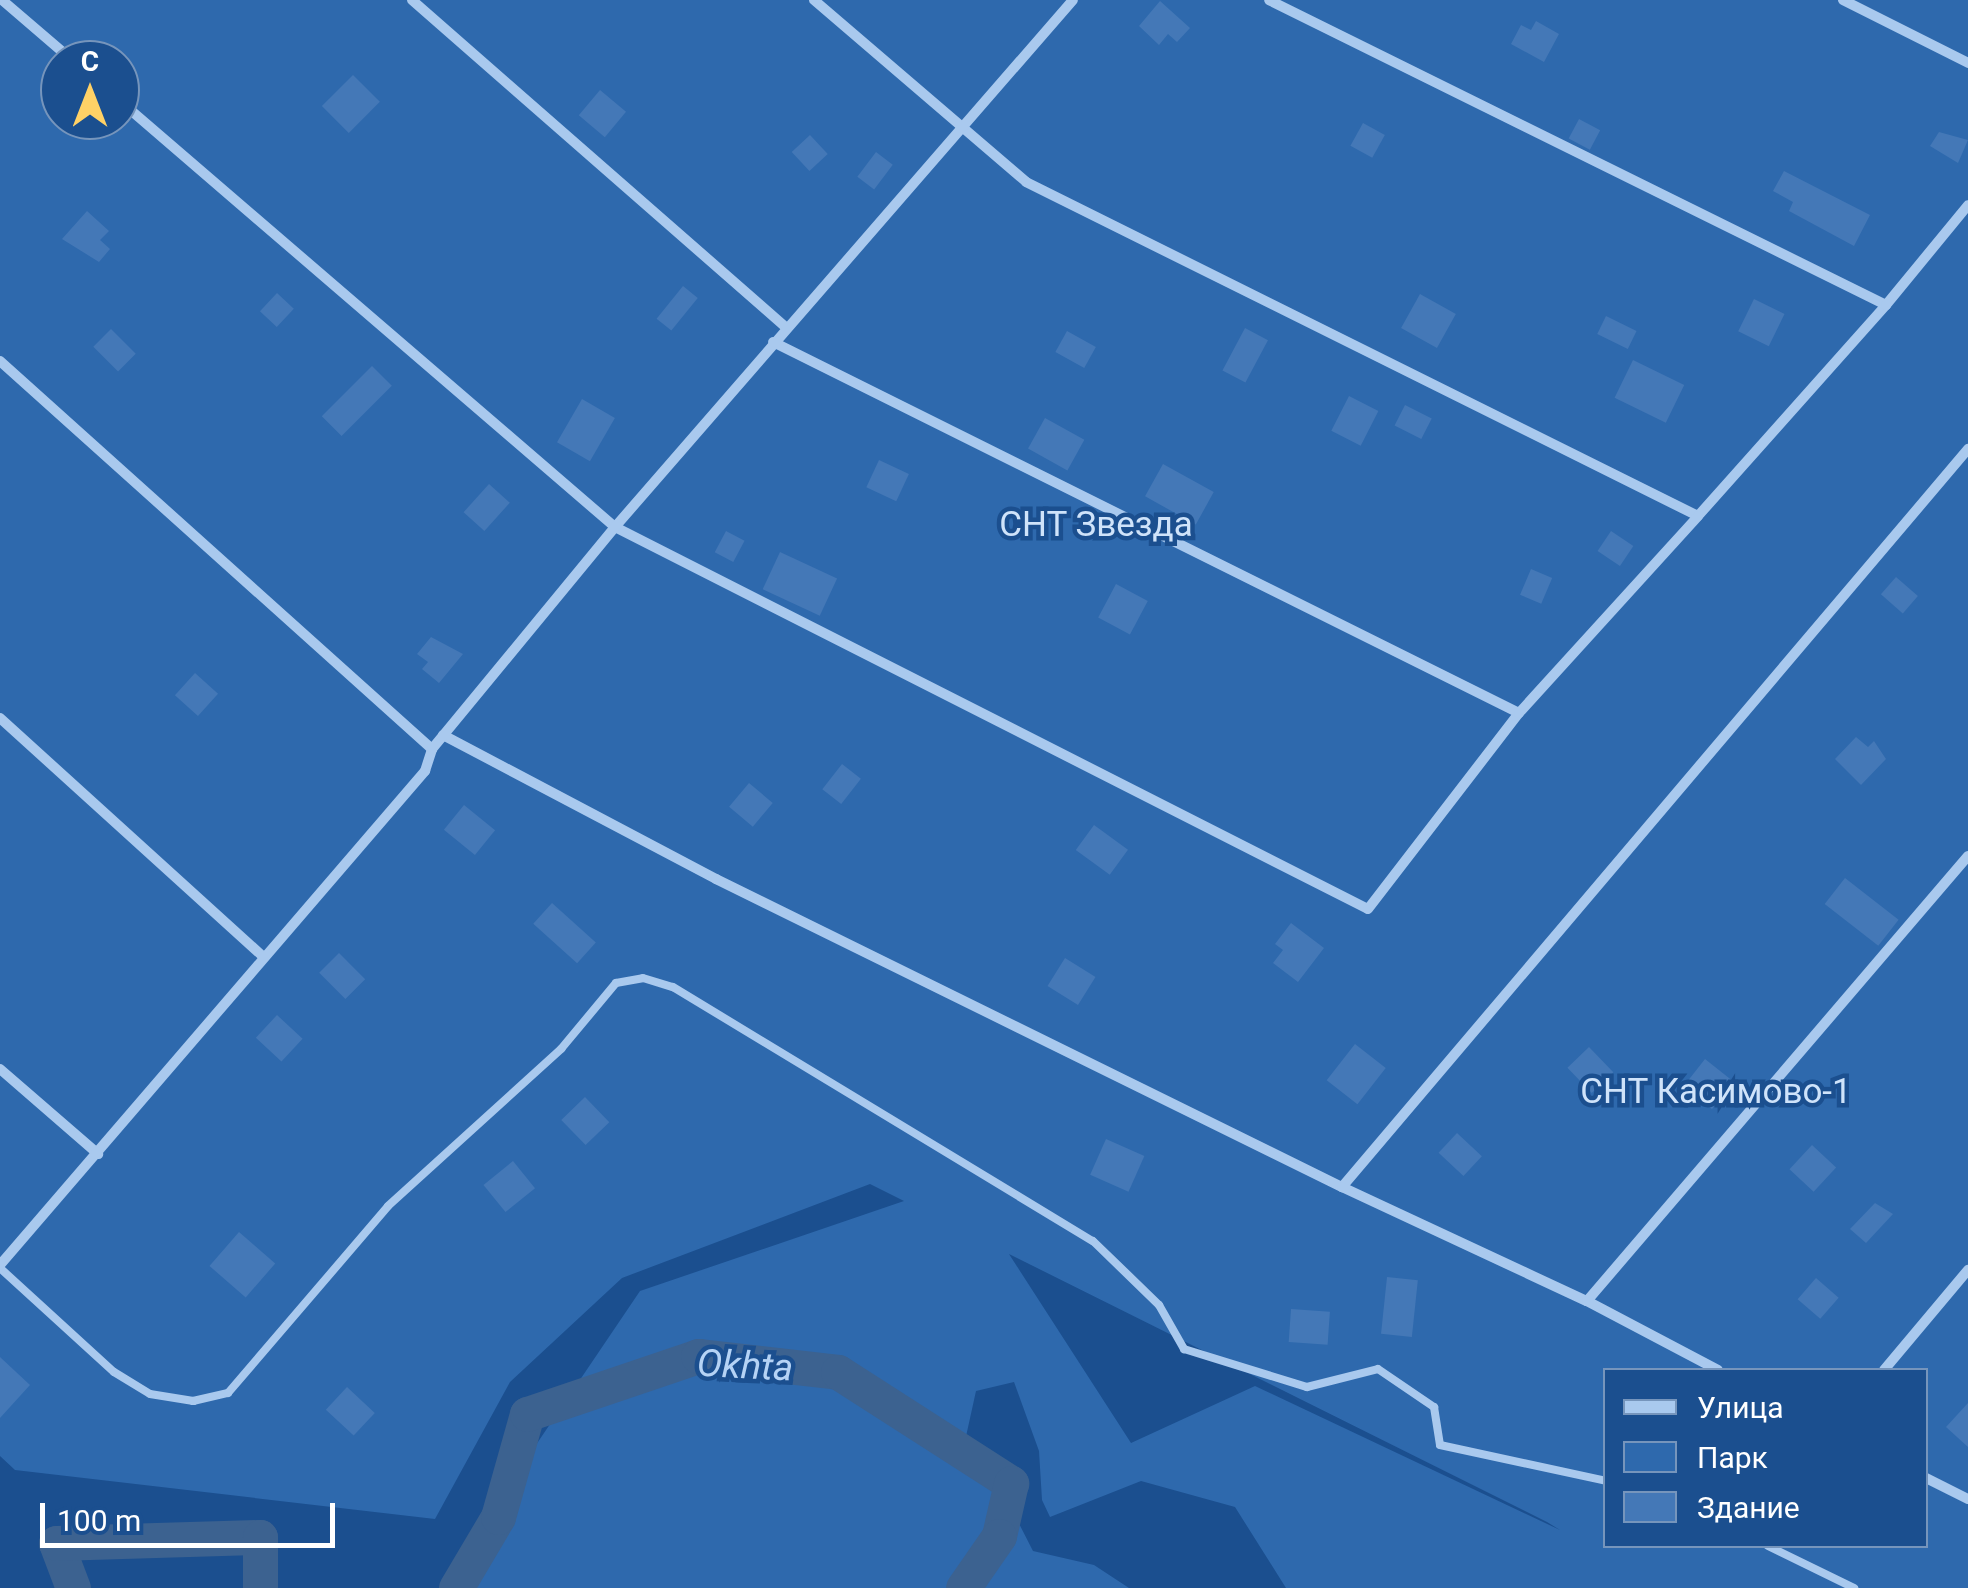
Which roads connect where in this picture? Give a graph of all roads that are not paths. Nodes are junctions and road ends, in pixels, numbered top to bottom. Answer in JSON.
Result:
{"nodes":[{"id":1,"x":2,"y":0,"type":"edge"},
{"id":2,"x":412,"y":0,"type":"edge"},
{"id":3,"x":814,"y":0,"type":"edge"},
{"id":4,"x":1072,"y":0,"type":"edge"},
{"id":5,"x":1269,"y":0,"type":"edge"},
{"id":6,"x":1843,"y":0,"type":"edge"},
{"id":7,"x":49,"y":40,"type":"edge"},
{"id":8,"x":1968,"y":64,"type":"edge"},
{"id":9,"x":140,"y":118,"type":"edge"},
{"id":10,"x":958,"y":128,"type":"junction"},
{"id":11,"x":1968,"y":206,"type":"edge"},
{"id":12,"x":1886,"y":304,"type":"junction"},
{"id":13,"x":785,"y":327,"type":"junction"},
{"id":14,"x":773,"y":342,"type":"junction"},
{"id":15,"x":0,"y":360,"type":"edge"},
{"id":16,"x":1968,"y":450,"type":"edge"},
{"id":17,"x":1698,"y":516,"type":"junction"},
{"id":18,"x":615,"y":527,"type":"junction"},
{"id":19,"x":1518,"y":714,"type":"junction"},
{"id":20,"x":0,"y":718,"type":"edge"},
{"id":21,"x":443,"y":735,"type":"junction"},
{"id":22,"x":432,"y":749,"type":"junction"},
{"id":23,"x":1968,"y":856,"type":"edge"},
{"id":24,"x":261,"y":955,"type":"junction"},
{"id":25,"x":0,"y":1069,"type":"edge"},
{"id":26,"x":98,"y":1154,"type":"junction"},
{"id":27,"x":1342,"y":1187,"type":"junction"},
{"id":28,"x":0,"y":1267,"type":"edge"},
{"id":29,"x":1968,"y":1270,"type":"edge"},
{"id":30,"x":1587,"y":1301,"type":"junction"},
{"id":31,"x":1714,"y":1368,"type":"edge"},
{"id":32,"x":1886,"y":1368,"type":"edge"},
{"id":33,"x":1603,"y":1479,"type":"edge"},
{"id":34,"x":1928,"y":1479,"type":"edge"},
{"id":35,"x":1968,"y":1499,"type":"edge"},
{"id":36,"x":1772,"y":1548,"type":"edge"},
{"id":37,"x":1854,"y":1588,"type":"edge"}],
"edges":[{"from":1,"to":7,"type":"street"},
{"from":2,"to":13,"type":"street"},
{"from":3,"to":10,"type":"street"},
{"from":4,"to":10,"type":"street"},
{"from":5,"to":12,"type":"street"},
{"from":6,"to":8,"type":"street"},
{"from":9,"to":18,"type":"street"},
{"from":10,"to":13,"type":"street"},
{"from":10,"to":17,"type":"street"},
{"from":11,"to":12,"type":"street"},
{"from":12,"to":17,"type":"street"},
{"from":13,"to":14,"type":"street"},
{"from":14,"to":18,"type":"street"},
{"from":14,"to":19,"type":"street"},
{"from":15,"to":22,"type":"street"},
{"from":16,"to":27,"type":"street"},
{"from":17,"to":19,"type":"street"},
{"from":18,"to":19,"type":"street"},
{"from":18,"to":21,"type":"street"},
{"from":20,"to":24,"type":"street"},
{"from":21,"to":22,"type":"street"},
{"from":21,"to":27,"type":"street"},
{"from":22,"to":24,"type":"street"},
{"from":23,"to":30,"type":"street"},
{"from":24,"to":26,"type":"street"},
{"from":25,"to":26,"type":"street"},
{"from":26,"to":28,"type":"street"},
{"from":27,"to":30,"type":"street"},
{"from":28,"to":33,"type":"lane"},
{"from":29,"to":32,"type":"street"},
{"from":30,"to":31,"type":"street"},
{"from":34,"to":35,"type":"street"},
{"from":36,"to":37,"type":"lane"}]}
